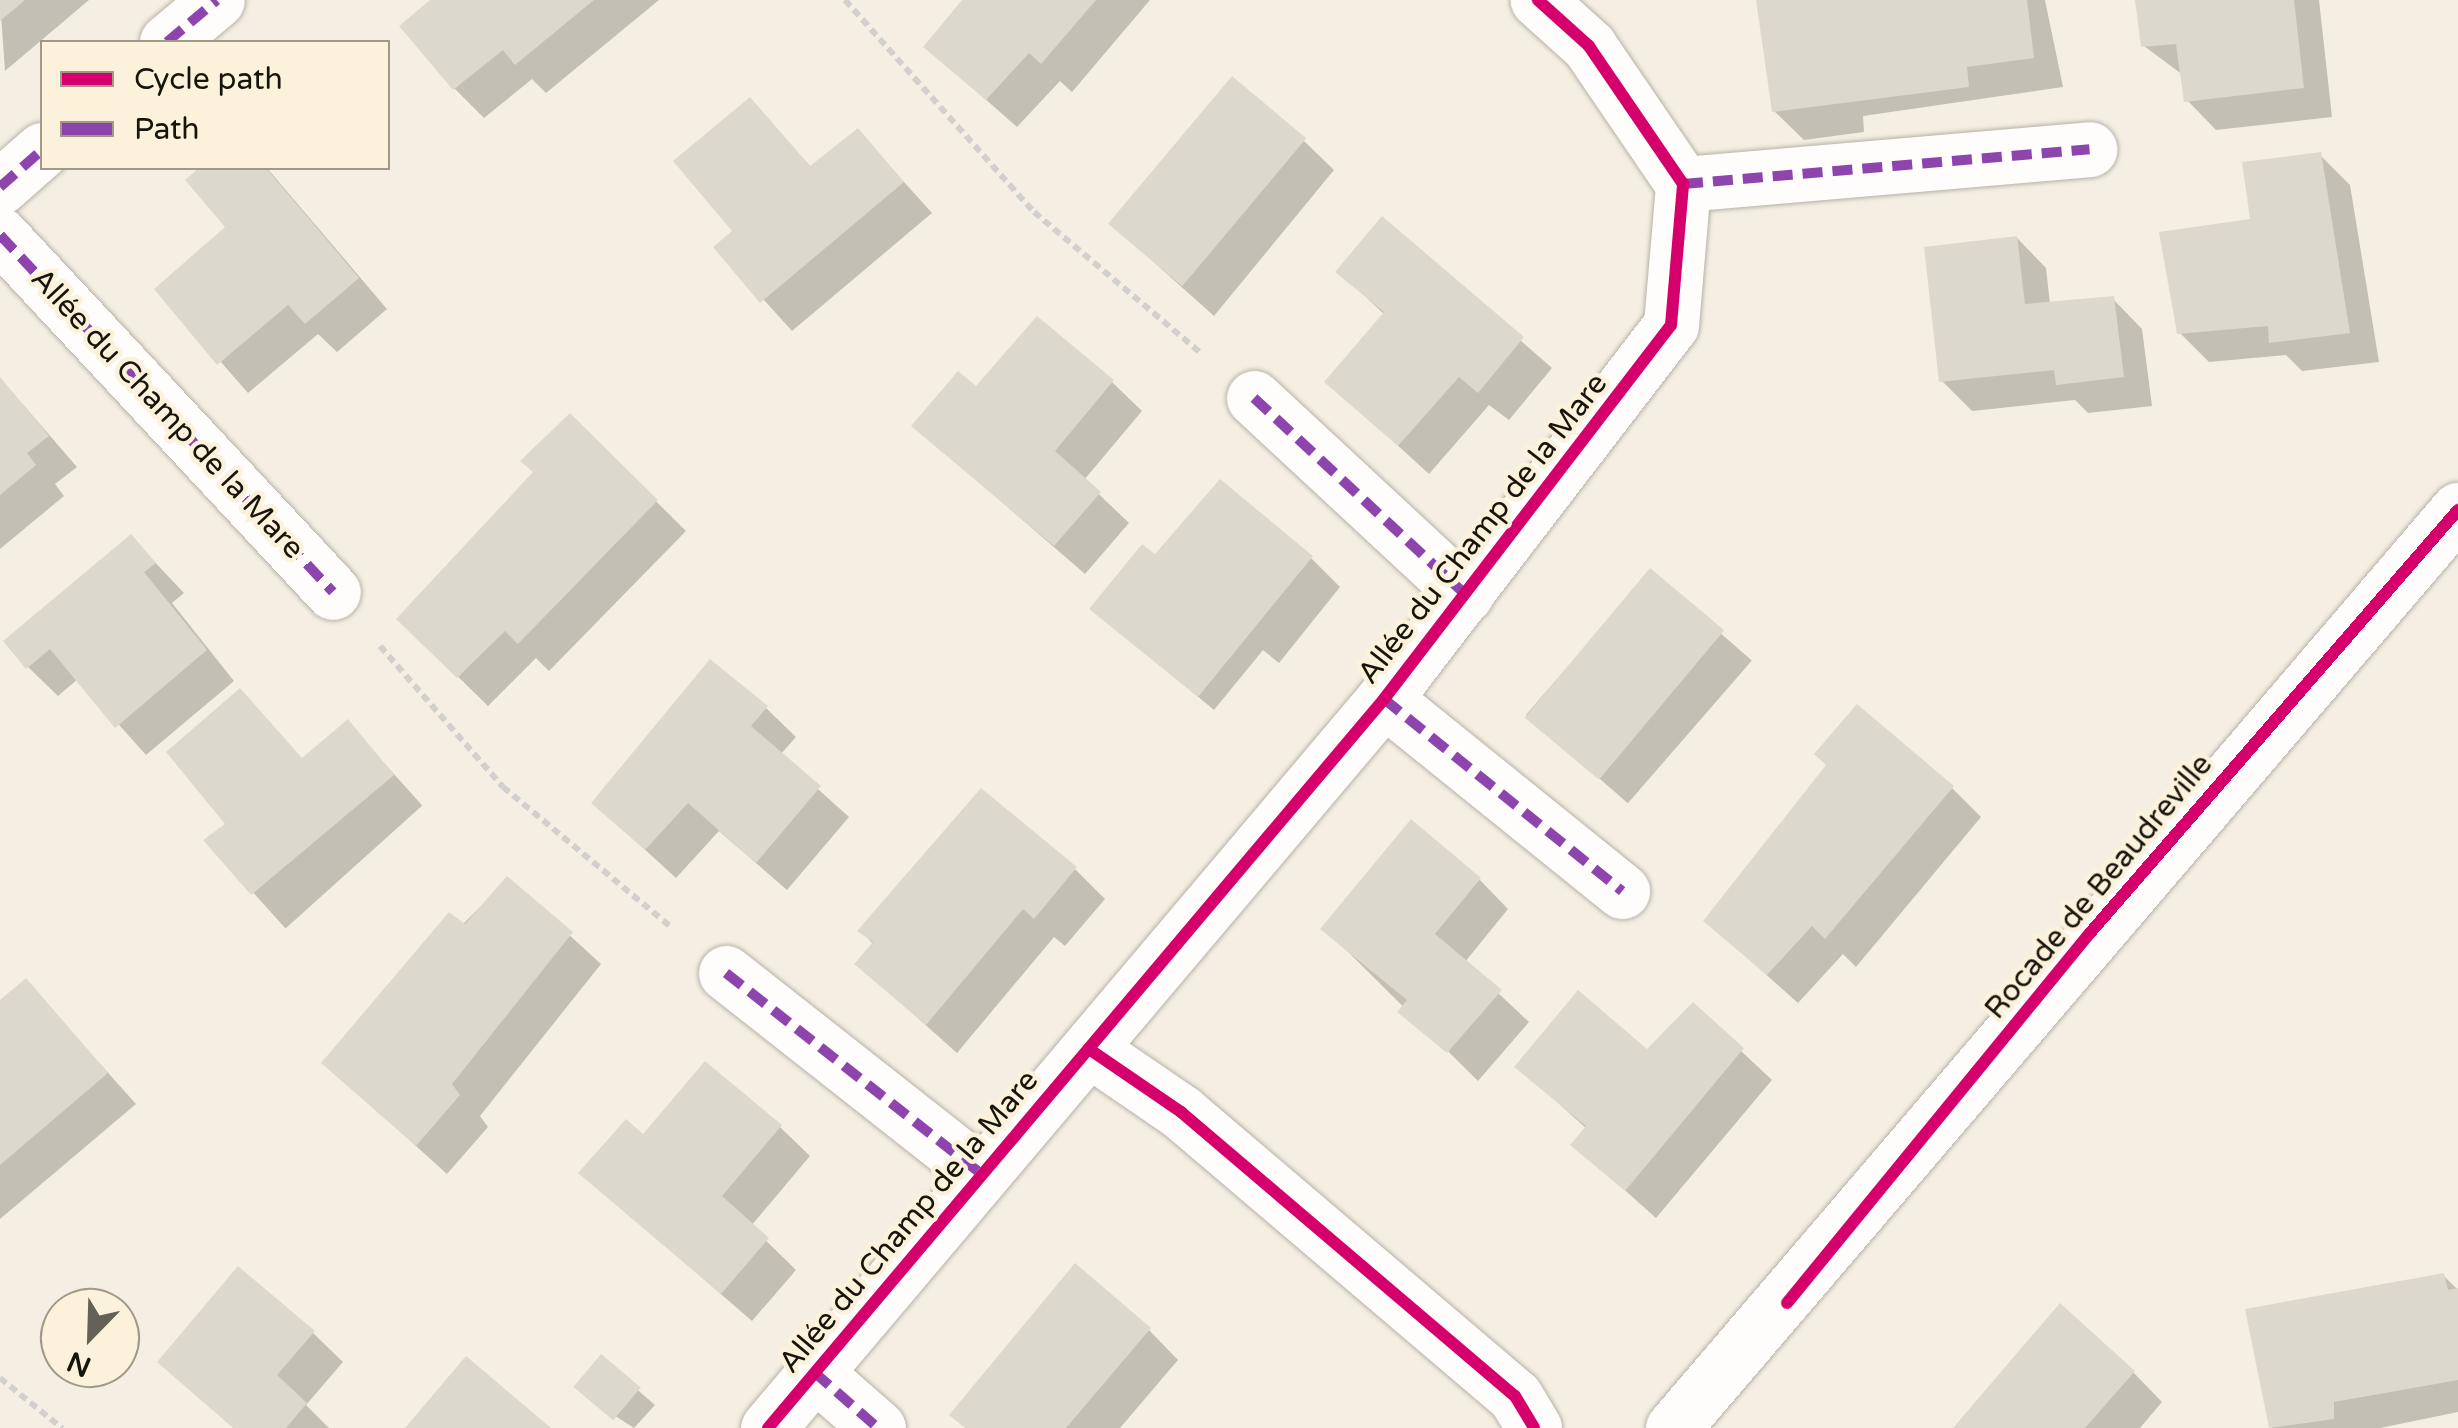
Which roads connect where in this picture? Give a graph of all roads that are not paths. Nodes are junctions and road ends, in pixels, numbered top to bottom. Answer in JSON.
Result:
{"nodes":[{"id":1,"x":217,"y":0,"type":"edge"},
{"id":2,"x":1538,"y":0,"type":"edge"},
{"id":3,"x":170,"y":40,"type":"edge"},
{"id":4,"x":2089,"y":149,"type":"dead end"},
{"id":5,"x":40,"y":152,"type":"edge"},
{"id":6,"x":1683,"y":184,"type":"junction"},
{"id":7,"x":0,"y":187,"type":"edge"},
{"id":8,"x":0,"y":235,"type":"edge"},
{"id":9,"x":1254,"y":398,"type":"road end"},
{"id":10,"x":2458,"y":510,"type":"edge"},
{"id":11,"x":333,"y":592,"type":"road end"},
{"id":12,"x":1466,"y":596,"type":"junction"},
{"id":13,"x":1384,"y":699,"type":"junction"},
{"id":14,"x":1622,"y":891,"type":"dead end"},
{"id":15,"x":726,"y":974,"type":"road end"},
{"id":16,"x":1088,"y":1049,"type":"junction"},
{"id":17,"x":980,"y":1173,"type":"junction"},
{"id":18,"x":814,"y":1372,"type":"junction"},
{"id":19,"x":768,"y":1428,"type":"edge"},
{"id":20,"x":878,"y":1428,"type":"edge"},
{"id":21,"x":1534,"y":1428,"type":"edge"},
{"id":22,"x":1673,"y":1428,"type":"edge"}],
"edges":[{"from":1,"to":3,"type":"street"},
{"from":2,"to":6,"type":"street"},
{"from":4,"to":6,"type":"street"},
{"from":5,"to":7,"type":"street"},
{"from":6,"to":12,"type":"street","name":"Allée du Champ de la Mare"},
{"from":8,"to":11,"type":"street","name":"Allée du Champ de la Mare"},
{"from":9,"to":12,"type":"street","name":"Allée du Champ de la Mare"},
{"from":10,"to":22,"type":"street","name":"Rocade de Beaudreville"},
{"from":12,"to":13,"type":"street","name":"Allée du Champ de la Mare"},
{"from":13,"to":14,"type":"street","name":"Allée du Champ de la Mare"},
{"from":13,"to":16,"type":"street","name":"Allée du Champ de la Mare"},
{"from":15,"to":17,"type":"street","name":"Allée du Champ de la Mare"},
{"from":16,"to":17,"type":"street","name":"Allée du Champ de la Mare"},
{"from":16,"to":21,"type":"street"},
{"from":17,"to":18,"type":"street","name":"Allée du Champ de la Mare"},
{"from":18,"to":19,"type":"street","name":"Allée du Champ de la Mare"},
{"from":18,"to":20,"type":"street","name":"Allée du Champ de la Mare"}]}
